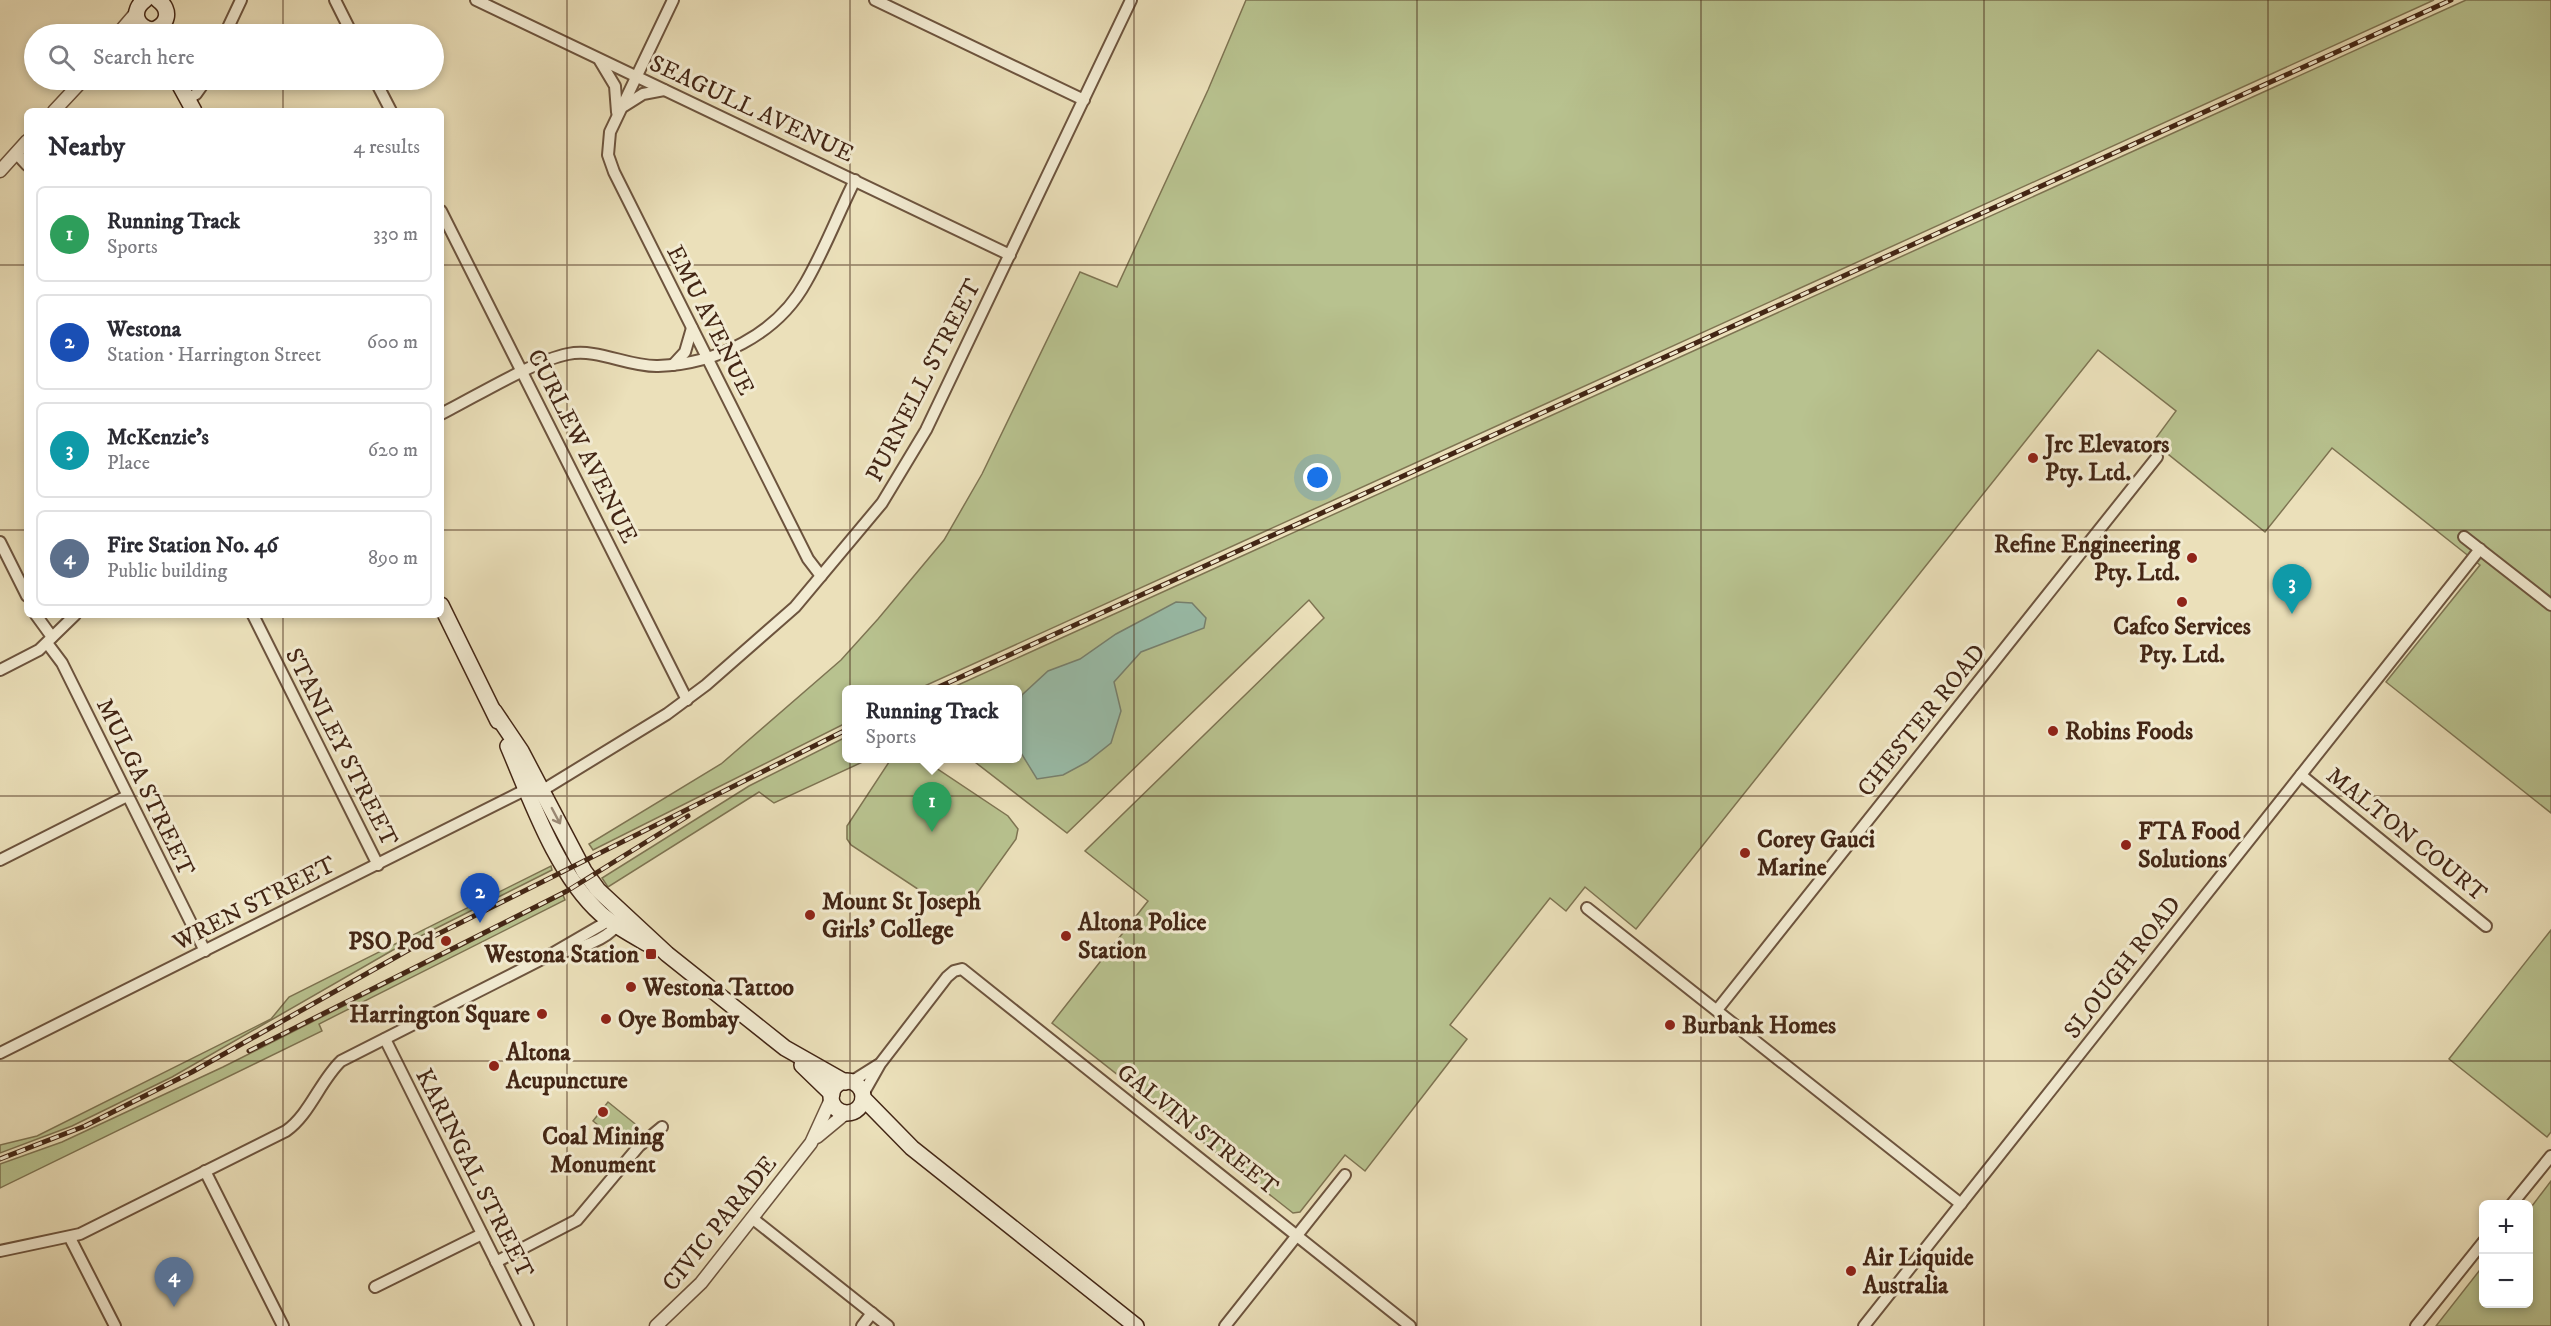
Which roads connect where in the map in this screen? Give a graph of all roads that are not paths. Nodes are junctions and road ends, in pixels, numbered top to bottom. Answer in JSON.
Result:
{"nodes":[{"id":1,"x":242,"y":0,"type":"edge"},
{"id":2,"x":335,"y":0,"type":"edge"},
{"id":3,"x":348,"y":0,"type":"edge"},
{"id":4,"x":476,"y":0,"type":"edge"},
{"id":5,"x":673,"y":0,"type":"edge"},
{"id":6,"x":875,"y":0,"type":"edge"},
{"id":7,"x":1131,"y":0,"type":"edge"},
{"id":8,"x":163,"y":5,"type":"edge"},
{"id":9,"x":137,"y":6,"type":"edge"},
{"id":10,"x":345,"y":20,"type":"junction"},
{"id":11,"x":125,"y":24,"type":"edge"},
{"id":12,"x":141,"y":24,"type":"edge"},
{"id":13,"x":163,"y":24,"type":"edge"},
{"id":14,"x":167,"y":24,"type":"edge"},
{"id":15,"x":230,"y":24,"type":"edge"},
{"id":16,"x":347,"y":24,"type":"edge"},
{"id":17,"x":598,"y":59,"type":"junction"},
{"id":18,"x":636,"y":77,"type":"junction"},
{"id":19,"x":73,"y":90,"type":"edge"},
{"id":20,"x":185,"y":90,"type":"edge"},
{"id":21,"x":199,"y":90,"type":"edge"},
{"id":22,"x":380,"y":90,"type":"edge"},
{"id":23,"x":665,"y":90,"type":"junction"},
{"id":24,"x":1084,"y":100,"type":"junction"},
{"id":25,"x":191,"y":105,"type":"edge"},
{"id":26,"x":57,"y":108,"type":"edge"},
{"id":27,"x":389,"y":108,"type":"edge"},
{"id":28,"x":617,"y":116,"type":"junction"},
{"id":29,"x":24,"y":144,"type":"edge"},
{"id":30,"x":16,"y":153,"type":"junction"},
{"id":31,"x":24,"y":162,"type":"edge"},
{"id":32,"x":0,"y":171,"type":"edge"},
{"id":33,"x":855,"y":180,"type":"junction"},
{"id":34,"x":444,"y":217,"type":"edge"},
{"id":35,"x":1010,"y":255,"type":"junction"},
{"id":36,"x":692,"y":328,"type":"junction"},
{"id":37,"x":707,"y":359,"type":"junction"},
{"id":38,"x":673,"y":365,"type":"junction"},
{"id":39,"x":522,"y":373,"type":"junction"},
{"id":40,"x":444,"y":412,"type":"edge"},
{"id":41,"x":2157,"y":457,"type":"dead end"},
{"id":42,"x":2464,"y":537,"type":"dead end"},
{"id":43,"x":0,"y":542,"type":"edge"},
{"id":44,"x":2480,"y":549,"type":"junction"},
{"id":45,"x":821,"y":576,"type":"junction"},
{"id":46,"x":24,"y":590,"type":"edge"},
{"id":47,"x":2551,"y":605,"type":"edge"},
{"id":48,"x":444,"y":611,"type":"edge"},
{"id":49,"x":38,"y":618,"type":"edge"},
{"id":50,"x":72,"y":618,"type":"edge"},
{"id":51,"x":254,"y":618,"type":"edge"},
{"id":52,"x":50,"y":640,"type":"junction"},
{"id":53,"x":0,"y":670,"type":"edge"},
{"id":54,"x":687,"y":700,"type":"junction"},
{"id":55,"x":2301,"y":775,"type":"junction"},
{"id":56,"x":535,"y":790,"type":"junction"},
{"id":57,"x":127,"y":796,"type":"junction"},
{"id":58,"x":0,"y":860,"type":"edge"},
{"id":59,"x":378,"y":865,"type":"junction"},
{"id":60,"x":1587,"y":908,"type":"dead end"},
{"id":61,"x":617,"y":919,"type":"junction"},
{"id":62,"x":2487,"y":926,"type":"dead end"},
{"id":63,"x":205,"y":951,"type":"junction"},
{"id":64,"x":1717,"y":1010,"type":"junction"},
{"id":65,"x":385,"y":1039,"type":"junction"},
{"id":66,"x":785,"y":1048,"type":"junction"},
{"id":67,"x":0,"y":1053,"type":"edge"},
{"id":68,"x":880,"y":1064,"type":"junction"},
{"id":69,"x":848,"y":1082,"type":"junction"},
{"id":70,"x":832,"y":1096,"type":"junction"},
{"id":71,"x":863,"y":1096,"type":"junction"},
{"id":72,"x":848,"y":1113,"type":"junction"},
{"id":73,"x":662,"y":1127,"type":"dead end"},
{"id":74,"x":811,"y":1143,"type":"junction"},
{"id":75,"x":912,"y":1148,"type":"junction"},
{"id":76,"x":2551,"y":1156,"type":"edge"},
{"id":77,"x":205,"y":1171,"type":"junction"},
{"id":78,"x":1345,"y":1175,"type":"dead end"},
{"id":79,"x":2515,"y":1200,"type":"edge"},
{"id":80,"x":1961,"y":1204,"type":"junction"},
{"id":81,"x":752,"y":1218,"type":"junction"},
{"id":82,"x":482,"y":1234,"type":"junction"},
{"id":83,"x":1298,"y":1234,"type":"junction"},
{"id":84,"x":70,"y":1238,"type":"junction"},
{"id":85,"x":2479,"y":1247,"type":"edge"},
{"id":86,"x":0,"y":1251,"type":"edge"},
{"id":87,"x":496,"y":1262,"type":"junction"},
{"id":88,"x":375,"y":1287,"type":"dead end"},
{"id":89,"x":872,"y":1313,"type":"junction"},
{"id":90,"x":115,"y":1326,"type":"edge"},
{"id":91,"x":283,"y":1326,"type":"edge"},
{"id":92,"x":528,"y":1326,"type":"edge"},
{"id":93,"x":656,"y":1326,"type":"edge"},
{"id":94,"x":862,"y":1326,"type":"edge"},
{"id":95,"x":888,"y":1326,"type":"edge"},
{"id":96,"x":1136,"y":1326,"type":"edge"},
{"id":97,"x":1225,"y":1326,"type":"edge"},
{"id":98,"x":1410,"y":1326,"type":"edge"},
{"id":99,"x":1864,"y":1326,"type":"edge"},
{"id":100,"x":2416,"y":1326,"type":"edge"}],
"edges":[{"from":1,"to":15,"type":"street"},
{"from":2,"to":10,"type":"street"},
{"from":3,"to":10,"type":"street"},
{"from":4,"to":17,"type":"street","name":"SEAGULL AVENUE"},
{"from":5,"to":18,"type":"street","name":"EMU AVENUE"},
{"from":6,"to":24,"type":"street"},
{"from":7,"to":24,"type":"street","name":"PURNELL STREET"},
{"from":8,"to":13,"type":"main road"},
{"from":8,"to":14,"type":"main road"},
{"from":9,"to":11,"type":"street"},
{"from":9,"to":12,"type":"main road"},
{"from":10,"to":16,"type":"street"},
{"from":17,"to":18,"type":"street","name":"SEAGULL AVENUE"},
{"from":17,"to":28,"type":"street"},
{"from":18,"to":23,"type":"street","name":"SEAGULL AVENUE"},
{"from":18,"to":28,"type":"street","name":"EMU AVENUE"},
{"from":19,"to":26,"type":"street"},
{"from":20,"to":25,"type":"main road"},
{"from":21,"to":25,"type":"street"},
{"from":22,"to":27,"type":"street"},
{"from":23,"to":28,"type":"street"},
{"from":23,"to":33,"type":"street","name":"SEAGULL AVENUE"},
{"from":24,"to":35,"type":"street","name":"PURNELL STREET"},
{"from":28,"to":36,"type":"street","name":"EMU AVENUE"},
{"from":29,"to":30,"type":"street"},
{"from":30,"to":31,"type":"street"},
{"from":30,"to":32,"type":"street"},
{"from":33,"to":35,"type":"street","name":"SEAGULL AVENUE"},
{"from":33,"to":37,"type":"street"},
{"from":34,"to":39,"type":"street","name":"CURLEW AVENUE"},
{"from":35,"to":45,"type":"street","name":"PURNELL STREET"},
{"from":36,"to":37,"type":"street","name":"EMU AVENUE"},
{"from":36,"to":38,"type":"street"},
{"from":37,"to":38,"type":"street"},
{"from":37,"to":45,"type":"street","name":"EMU AVENUE"},
{"from":38,"to":39,"type":"street"},
{"from":39,"to":40,"type":"street"},
{"from":39,"to":54,"type":"street","name":"CURLEW AVENUE"},
{"from":41,"to":64,"type":"street","name":"CHESTER ROAD"},
{"from":42,"to":44,"type":"street"},
{"from":43,"to":46,"type":"street"},
{"from":44,"to":47,"type":"street"},
{"from":44,"to":55,"type":"street","name":"SLOUGH ROAD"},
{"from":45,"to":54,"type":"street","name":"PURNELL STREET"},
{"from":48,"to":56,"type":"main road"},
{"from":49,"to":52,"type":"street","name":"MULGA STREET"},
{"from":50,"to":52,"type":"street"},
{"from":51,"to":59,"type":"street","name":"STANLEY STREET"},
{"from":52,"to":53,"type":"street"},
{"from":52,"to":57,"type":"street","name":"MULGA STREET"},
{"from":54,"to":56,"type":"street","name":"PURNELL STREET"},
{"from":55,"to":62,"type":"street","name":"MALTON COURT"},
{"from":55,"to":80,"type":"street","name":"SLOUGH ROAD"},
{"from":56,"to":59,"type":"street","name":"WREN STREET"},
{"from":56,"to":61,"type":"main road"},
{"from":57,"to":58,"type":"street"},
{"from":57,"to":63,"type":"street","name":"MULGA STREET"},
{"from":59,"to":63,"type":"street","name":"WREN STREET"},
{"from":60,"to":64,"type":"street"},
{"from":61,"to":65,"type":"street"},
{"from":61,"to":66,"type":"main road"},
{"from":63,"to":67,"type":"street","name":"WREN STREET"},
{"from":64,"to":80,"type":"street"},
{"from":65,"to":77,"type":"street"},
{"from":65,"to":82,"type":"street","name":"KARINGAL STREET"},
{"from":66,"to":69,"type":"main road"},
{"from":66,"to":70,"type":"main road"},
{"from":68,"to":69,"type":"street"},
{"from":68,"to":71,"type":"street"},
{"from":68,"to":83,"type":"street","name":"GALVIN STREET"},
{"from":69,"to":70,"type":"main road"},
{"from":69,"to":71,"type":"main road"},
{"from":70,"to":72,"type":"main road"},
{"from":70,"to":74,"type":"street","name":"CIVIC PARADE"},
{"from":71,"to":72,"type":"main road"},
{"from":71,"to":75,"type":"main road"},
{"from":72,"to":74,"type":"street","name":"CIVIC PARADE"},
{"from":72,"to":75,"type":"main road"},
{"from":73,"to":87,"type":"street"},
{"from":74,"to":81,"type":"street","name":"CIVIC PARADE"},
{"from":75,"to":96,"type":"main road"},
{"from":76,"to":79,"type":"street"},
{"from":77,"to":84,"type":"street"},
{"from":77,"to":91,"type":"street"},
{"from":78,"to":83,"type":"street"},
{"from":80,"to":99,"type":"street","name":"SLOUGH ROAD"},
{"from":81,"to":89,"type":"street"},
{"from":81,"to":93,"type":"street","name":"CIVIC PARADE"},
{"from":82,"to":87,"type":"street","name":"KARINGAL STREET"},
{"from":82,"to":88,"type":"street"},
{"from":83,"to":97,"type":"street"},
{"from":83,"to":98,"type":"street","name":"GALVIN STREET"},
{"from":84,"to":86,"type":"street"},
{"from":84,"to":90,"type":"street"},
{"from":85,"to":100,"type":"street"},
{"from":87,"to":92,"type":"street","name":"KARINGAL STREET"},
{"from":89,"to":94,"type":"street"},
{"from":89,"to":95,"type":"street"}]}
